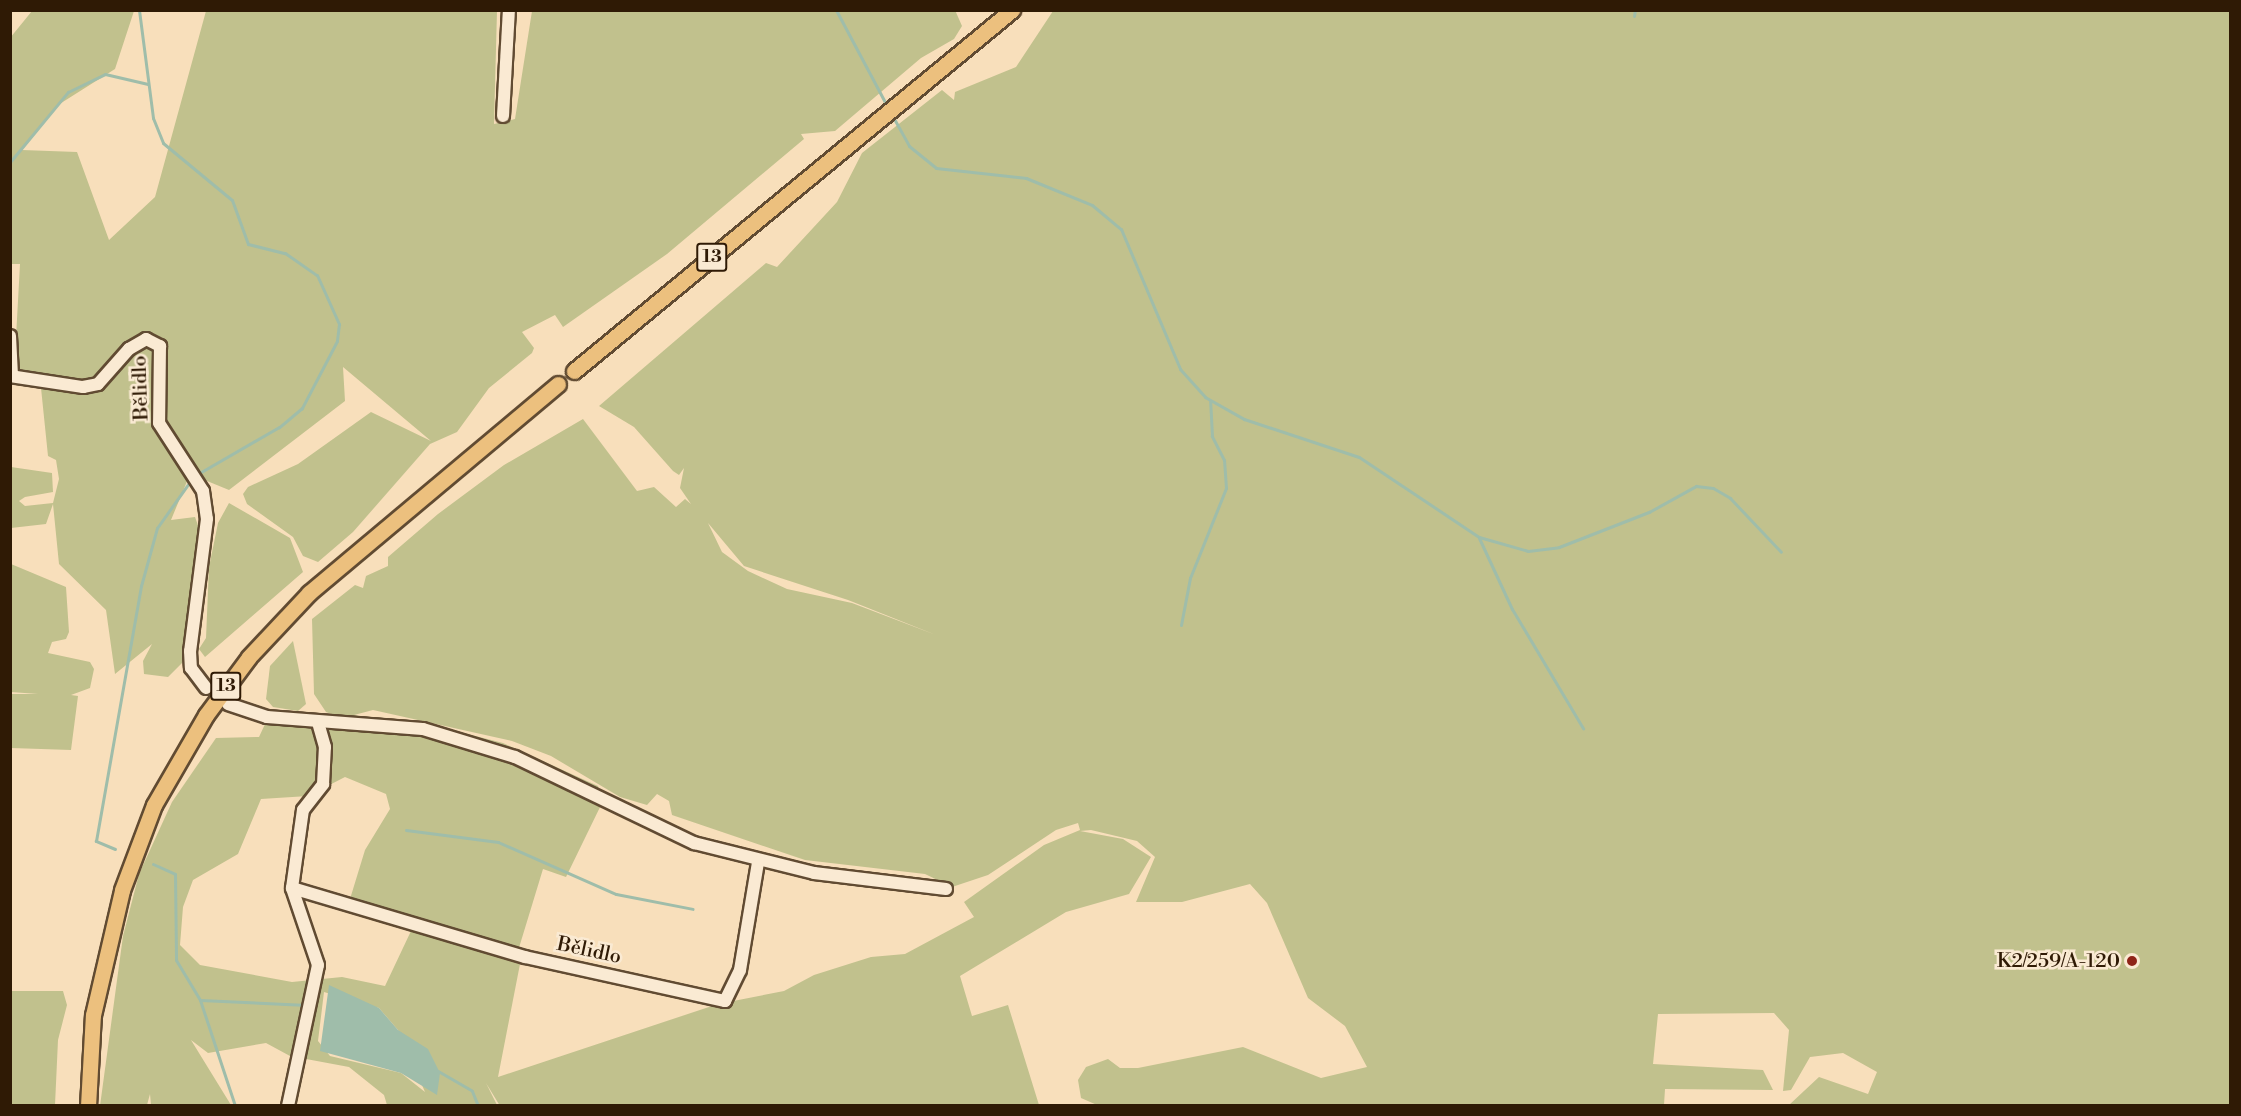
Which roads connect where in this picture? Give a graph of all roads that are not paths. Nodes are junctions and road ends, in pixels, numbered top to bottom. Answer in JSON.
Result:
{"nodes":[{"id":1,"x":509,"y":10,"type":"edge"},
{"id":2,"x":1012,"y":10,"type":"edge"},
{"id":3,"x":503,"y":116,"type":"dead end"},
{"id":4,"x":10,"y":336,"type":"edge"},
{"id":5,"x":574,"y":371,"type":"dead end"},
{"id":6,"x":11,"y":376,"type":"edge"},
{"id":7,"x":558,"y":384,"type":"dead end"},
{"id":8,"x":206,"y":688,"type":"dead end"},
{"id":9,"x":228,"y":704,"type":"dead end"},
{"id":10,"x":318,"y":723,"type":"junction"},
{"id":11,"x":758,"y":862,"type":"junction"},
{"id":12,"x":292,"y":888,"type":"junction"},
{"id":13,"x":946,"y":889,"type":"dead end"},
{"id":14,"x":88,"y":1106,"type":"edge"},
{"id":15,"x":288,"y":1106,"type":"edge"}],
"edges":[{"from":1,"to":3,"type":"street"},
{"from":2,"to":5,"type":"main road","number":"13"},
{"from":4,"to":6,"type":"street"},
{"from":6,"to":8,"type":"street","name":"Bělidlo"},
{"from":7,"to":14,"type":"main road","number":"13"},
{"from":9,"to":10,"type":"street"},
{"from":10,"to":11,"type":"street"},
{"from":10,"to":12,"type":"street"},
{"from":11,"to":12,"type":"street","name":"Bělidlo"},
{"from":11,"to":13,"type":"street"},
{"from":12,"to":15,"type":"street"}]}
